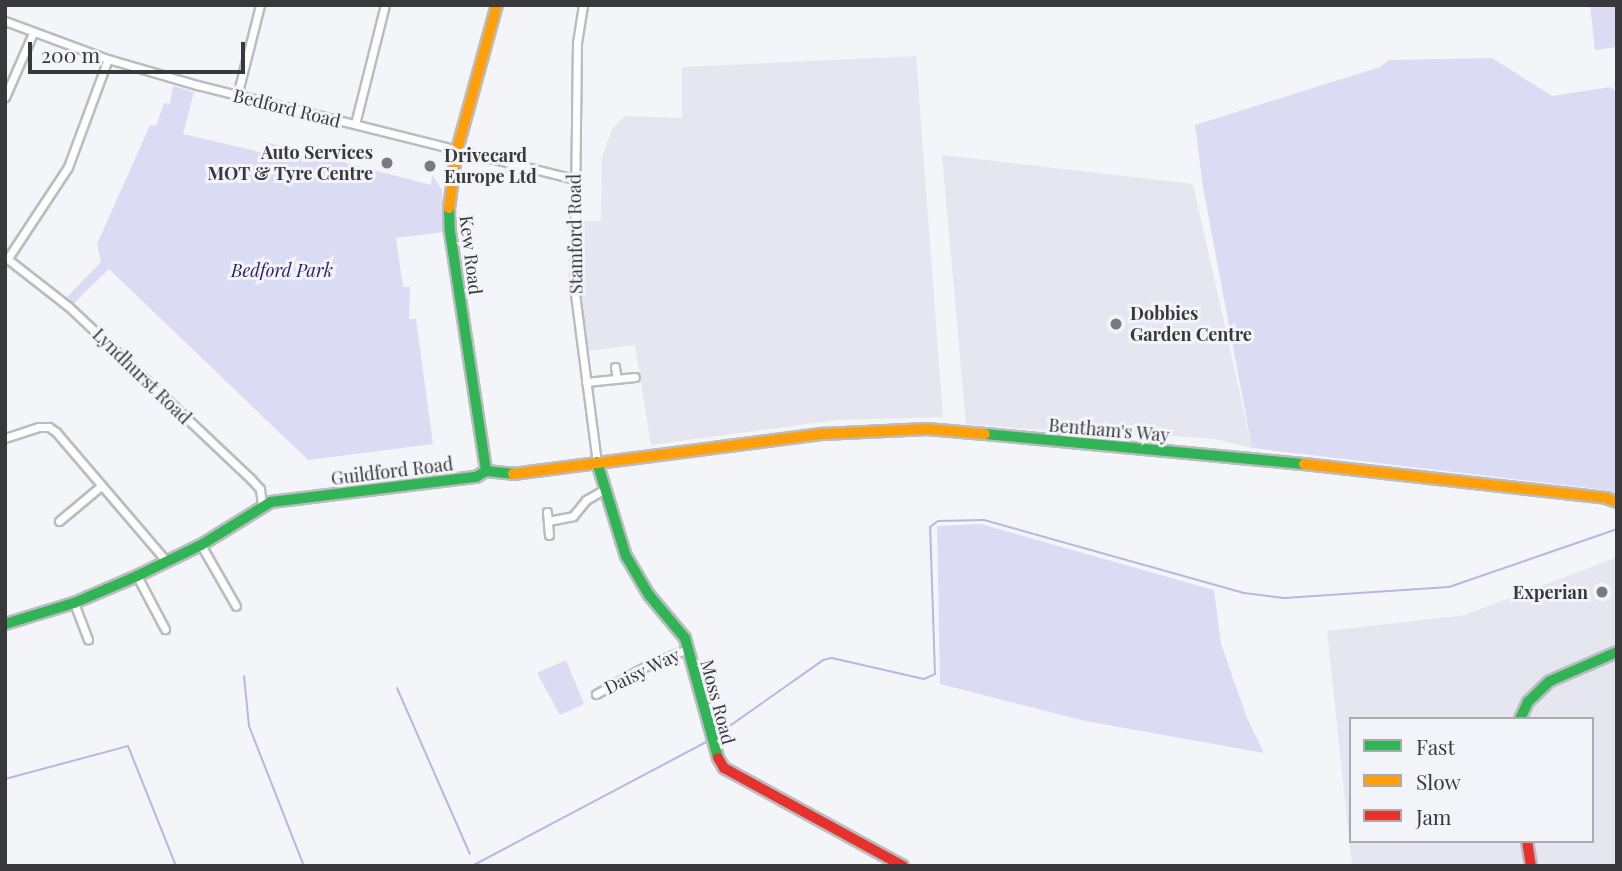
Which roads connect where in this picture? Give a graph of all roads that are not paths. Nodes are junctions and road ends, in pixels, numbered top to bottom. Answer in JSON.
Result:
{"nodes":[{"id":1,"x":260,"y":5,"type":"edge"},
{"id":2,"x":385,"y":5,"type":"edge"},
{"id":3,"x":497,"y":5,"type":"edge"},
{"id":4,"x":583,"y":5,"type":"edge"},
{"id":5,"x":5,"y":21,"type":"edge"},
{"id":6,"x":33,"y":33,"type":"junction"},
{"id":7,"x":108,"y":59,"type":"junction"},
{"id":8,"x":237,"y":96,"type":"junction"},
{"id":9,"x":5,"y":97,"type":"edge"},
{"id":10,"x":355,"y":124,"type":"junction"},
{"id":11,"x":457,"y":150,"type":"junction"},
{"id":12,"x":574,"y":179,"type":"junction"},
{"id":13,"x":6,"y":257,"type":"edge"},
{"id":14,"x":615,"y":367,"type":"dead end"},
{"id":15,"x":635,"y":377,"type":"dead end"},
{"id":16,"x":617,"y":379,"type":"junction"},
{"id":17,"x":586,"y":382,"type":"junction"},
{"id":18,"x":5,"y":438,"type":"edge"},
{"id":19,"x":597,"y":462,"type":"junction"},
{"id":20,"x":486,"y":471,"type":"junction"},
{"id":21,"x":101,"y":486,"type":"junction"},
{"id":22,"x":603,"y":490,"type":"junction"},
{"id":23,"x":1617,"y":502,"type":"edge"},
{"id":24,"x":262,"y":505,"type":"junction"},
{"id":25,"x":547,"y":512,"type":"dead end"},
{"id":26,"x":59,"y":521,"type":"dead end"},
{"id":27,"x":548,"y":521,"type":"junction"},
{"id":28,"x":549,"y":535,"type":"dead end"},
{"id":29,"x":201,"y":545,"type":"junction"},
{"id":30,"x":167,"y":562,"type":"junction"},
{"id":31,"x":137,"y":576,"type":"junction"},
{"id":32,"x":74,"y":603,"type":"junction"},
{"id":33,"x":236,"y":606,"type":"dead end"},
{"id":34,"x":5,"y":624,"type":"edge"},
{"id":35,"x":165,"y":629,"type":"dead end"},
{"id":36,"x":88,"y":639,"type":"dead end"},
{"id":37,"x":688,"y":649,"type":"junction"},
{"id":38,"x":1617,"y":652,"type":"edge"},
{"id":39,"x":596,"y":694,"type":"dead end"},
{"id":40,"x":1521,"y":717,"type":"edge"},
{"id":41,"x":1527,"y":843,"type":"edge"},
{"id":42,"x":903,"y":866,"type":"edge"},
{"id":43,"x":1531,"y":866,"type":"edge"}],
"edges":[{"from":1,"to":8,"type":"street"},
{"from":2,"to":10,"type":"street"},
{"from":3,"to":11,"type":"street","name":"Kew Road"},
{"from":4,"to":12,"type":"street","name":"Stamford Road"},
{"from":5,"to":6,"type":"street","name":"Bedford Road"},
{"from":6,"to":7,"type":"street","name":"Bedford Road"},
{"from":6,"to":9,"type":"street"},
{"from":7,"to":8,"type":"street","name":"Bedford Road"},
{"from":7,"to":13,"type":"street"},
{"from":8,"to":10,"type":"street","name":"Bedford Road"},
{"from":10,"to":11,"type":"street","name":"Bedford Road"},
{"from":11,"to":12,"type":"street","name":"Bedford Road"},
{"from":11,"to":20,"type":"street","name":"Kew Road"},
{"from":12,"to":17,"type":"street","name":"Stamford Road"},
{"from":13,"to":24,"type":"street","name":"Lyndhurst Road"},
{"from":14,"to":16,"type":"street"},
{"from":15,"to":16,"type":"street"},
{"from":16,"to":17,"type":"street"},
{"from":17,"to":19,"type":"street","name":"Stamford Road"},
{"from":18,"to":21,"type":"street"},
{"from":19,"to":20,"type":"street","name":"Guildford Road"},
{"from":19,"to":22,"type":"street","name":"Moss Road"},
{"from":19,"to":23,"type":"street","name":"Bentham's Way"},
{"from":20,"to":24,"type":"street","name":"Guildford Road"},
{"from":21,"to":26,"type":"street"},
{"from":21,"to":30,"type":"street"},
{"from":22,"to":27,"type":"street"},
{"from":22,"to":37,"type":"street","name":"Moss Road"},
{"from":24,"to":29,"type":"street","name":"Guildford Road"},
{"from":25,"to":27,"type":"street"},
{"from":27,"to":28,"type":"street"},
{"from":29,"to":30,"type":"street","name":"Guildford Road"},
{"from":29,"to":33,"type":"street"},
{"from":30,"to":31,"type":"street","name":"Guildford Road"},
{"from":31,"to":32,"type":"street","name":"Guildford Road"},
{"from":31,"to":35,"type":"street"},
{"from":32,"to":34,"type":"street","name":"Guildford Road"},
{"from":32,"to":36,"type":"street"},
{"from":37,"to":39,"type":"street","name":"Daisy Way"},
{"from":37,"to":42,"type":"street","name":"Moss Road"},
{"from":38,"to":40,"type":"street"},
{"from":41,"to":43,"type":"street"}]}
